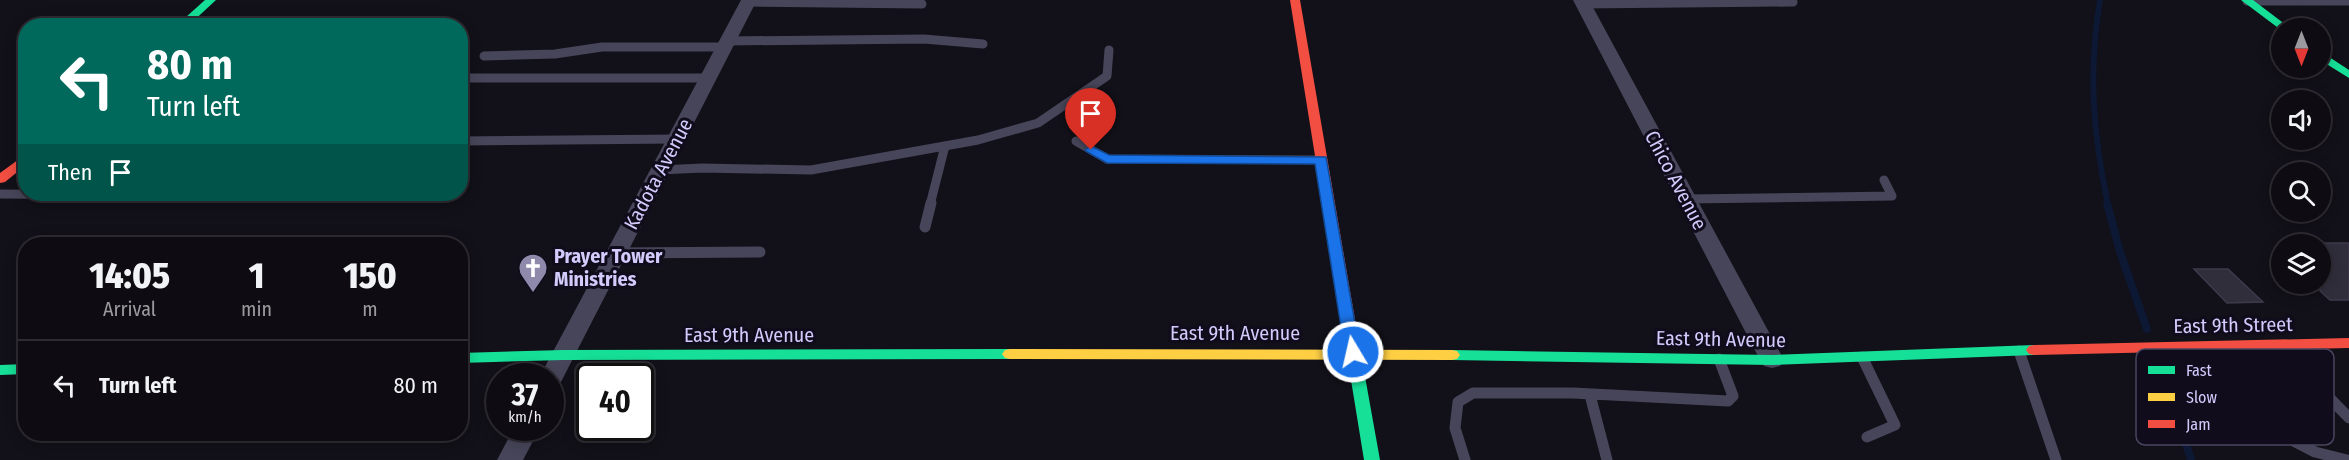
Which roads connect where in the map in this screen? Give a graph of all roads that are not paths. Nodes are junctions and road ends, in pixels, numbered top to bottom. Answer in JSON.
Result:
{"nodes":[{"id":1,"x":211,"y":0,"type":"edge"},
{"id":2,"x":1295,"y":0,"type":"edge"},
{"id":3,"x":2246,"y":0,"type":"edge"},
{"id":4,"x":749,"y":1,"type":"edge"},
{"id":5,"x":2349,"y":1,"type":"edge"},
{"id":6,"x":1582,"y":2,"type":"edge"},
{"id":7,"x":1793,"y":2,"type":"dead end"},
{"id":8,"x":922,"y":4,"type":"dead end"},
{"id":9,"x":190,"y":18,"type":"edge"},
{"id":10,"x":2271,"y":18,"type":"edge"},
{"id":11,"x":726,"y":44,"type":"junction"},
{"id":12,"x":983,"y":44,"type":"dead end"},
{"id":13,"x":1109,"y":50,"type":"dead end"},
{"id":14,"x":484,"y":56,"type":"dead end"},
{"id":15,"x":2331,"y":62,"type":"edge"},
{"id":16,"x":2349,"y":75,"type":"edge"},
{"id":17,"x":468,"y":78,"type":"edge"},
{"id":18,"x":708,"y":78,"type":"junction"},
{"id":19,"x":676,"y":140,"type":"junction"},
{"id":20,"x":468,"y":141,"type":"edge"},
{"id":21,"x":1076,"y":141,"type":"dead end"},
{"id":22,"x":945,"y":146,"type":"junction"},
{"id":23,"x":1321,"y":160,"type":"junction"},
{"id":24,"x":18,"y":164,"type":"edge"},
{"id":25,"x":660,"y":170,"type":"junction"},
{"id":26,"x":0,"y":179,"type":"edge"},
{"id":27,"x":1884,"y":180,"type":"dead end"},
{"id":28,"x":0,"y":194,"type":"edge"},
{"id":29,"x":18,"y":194,"type":"edge"},
{"id":30,"x":1687,"y":199,"type":"junction"},
{"id":31,"x":925,"y":227,"type":"dead end"},
{"id":32,"x":617,"y":252,"type":"junction"},
{"id":33,"x":760,"y":252,"type":"dead end"},
{"id":34,"x":2349,"y":343,"type":"edge"},
{"id":35,"x":2276,"y":344,"type":"junction"},
{"id":36,"x":2201,"y":345,"type":"junction"},
{"id":37,"x":2118,"y":347,"type":"joint"},
{"id":38,"x":2205,"y":349,"type":"edge"},
{"id":39,"x":2281,"y":349,"type":"edge"},
{"id":40,"x":2019,"y":351,"type":"junction"},
{"id":41,"x":1353,"y":352,"type":"junction"},
{"id":42,"x":563,"y":355,"type":"junction"},
{"id":43,"x":1862,"y":357,"type":"junction"},
{"id":44,"x":468,"y":358,"type":"edge"},
{"id":45,"x":1719,"y":359,"type":"junction"},
{"id":46,"x":1772,"y":360,"type":"junction"},
{"id":47,"x":559,"y":363,"type":"edge"},
{"id":48,"x":18,"y":369,"type":"edge"},
{"id":49,"x":0,"y":370,"type":"edge"},
{"id":50,"x":1590,"y":395,"type":"junction"},
{"id":51,"x":2334,"y":403,"type":"edge"},
{"id":52,"x":2349,"y":418,"type":"edge"},
{"id":53,"x":1867,"y":437,"type":"dead end"},
{"id":54,"x":520,"y":441,"type":"edge"},
{"id":55,"x":2301,"y":445,"type":"edge"},
{"id":56,"x":510,"y":460,"type":"edge"},
{"id":57,"x":1372,"y":460,"type":"edge"},
{"id":58,"x":1465,"y":460,"type":"edge"},
{"id":59,"x":1607,"y":460,"type":"edge"},
{"id":60,"x":2056,"y":460,"type":"edge"},
{"id":61,"x":2347,"y":460,"type":"edge"}],
"edges":[{"from":1,"to":9,"type":"street"},
{"from":2,"to":23,"type":"street"},
{"from":3,"to":5,"type":"lane"},
{"from":3,"to":10,"type":"street"},
{"from":4,"to":8,"type":"lane"},
{"from":4,"to":11,"type":"street","name":"Kadota Avenue"},
{"from":6,"to":7,"type":"lane"},
{"from":6,"to":30,"type":"street","name":"Chico Avenue"},
{"from":11,"to":12,"type":"lane"},
{"from":11,"to":14,"type":"lane"},
{"from":11,"to":18,"type":"street","name":"Kadota Avenue"},
{"from":13,"to":22,"type":"lane"},
{"from":15,"to":16,"type":"street"},
{"from":17,"to":18,"type":"lane"},
{"from":18,"to":19,"type":"street","name":"Kadota Avenue"},
{"from":19,"to":20,"type":"lane"},
{"from":19,"to":25,"type":"street","name":"Kadota Avenue"},
{"from":21,"to":23,"type":"lane"},
{"from":22,"to":25,"type":"lane"},
{"from":22,"to":31,"type":"lane"},
{"from":23,"to":41,"type":"street"},
{"from":24,"to":26,"type":"street"},
{"from":25,"to":32,"type":"street","name":"Kadota Avenue"},
{"from":27,"to":30,"type":"lane"},
{"from":28,"to":29,"type":"lane"},
{"from":30,"to":46,"type":"street","name":"Chico Avenue"},
{"from":32,"to":33,"type":"lane"},
{"from":32,"to":42,"type":"street","name":"Kadota Avenue"},
{"from":34,"to":35,"type":"street","name":"East 9th Street"},
{"from":35,"to":36,"type":"street","name":"East 9th Street"},
{"from":35,"to":39,"type":"lane"},
{"from":36,"to":37,"type":"street","name":"East 9th Street"},
{"from":36,"to":38,"type":"lane"},
{"from":37,"to":40,"type":"street","name":"East 9th Avenue"},
{"from":40,"to":43,"type":"street","name":"East 9th Avenue"},
{"from":40,"to":60,"type":"lane"},
{"from":41,"to":42,"type":"street","name":"East 9th Avenue"},
{"from":41,"to":45,"type":"street","name":"East 9th Avenue"},
{"from":41,"to":57,"type":"street"},
{"from":42,"to":44,"type":"street","name":"East 9th Avenue"},
{"from":42,"to":47,"type":"street","name":"Kadota Avenue"},
{"from":43,"to":46,"type":"street","name":"East 9th Avenue"},
{"from":43,"to":53,"type":"lane"},
{"from":45,"to":46,"type":"street","name":"East 9th Avenue"},
{"from":45,"to":50,"type":"lane"},
{"from":48,"to":49,"type":"street"},
{"from":50,"to":58,"type":"lane"},
{"from":50,"to":59,"type":"lane"},
{"from":51,"to":52,"type":"lane"},
{"from":54,"to":56,"type":"street"},
{"from":55,"to":61,"type":"lane"}]}
